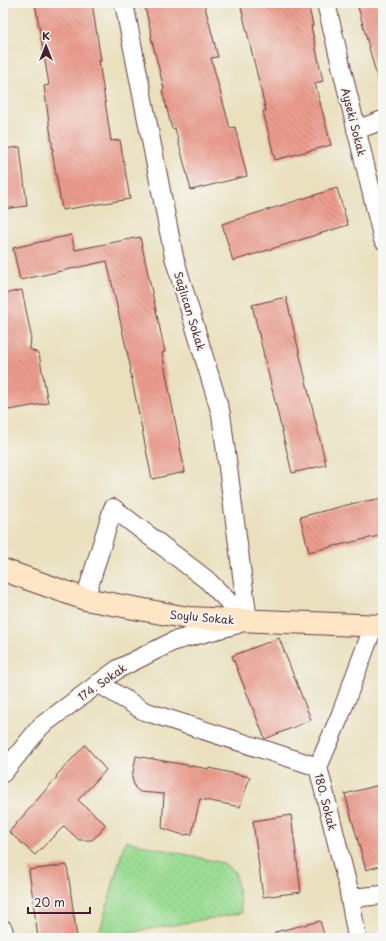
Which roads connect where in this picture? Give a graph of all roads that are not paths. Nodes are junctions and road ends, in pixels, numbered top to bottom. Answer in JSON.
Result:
{"nodes":[{"id":1,"x":124,"y":3,"type":"edge"},
{"id":2,"x":326,"y":3,"type":"edge"},
{"id":3,"x":383,"y":120,"type":"edge"},
{"id":4,"x":356,"y":130,"type":"junction"},
{"id":5,"x":383,"y":240,"type":"edge"},
{"id":6,"x":3,"y":570,"type":"edge"},
{"id":7,"x":85,"y":599,"type":"junction"},
{"id":8,"x":248,"y":621,"type":"junction"},
{"id":9,"x":378,"y":626,"type":"edge"},
{"id":10,"x":98,"y":683,"type":"junction"},
{"id":11,"x":318,"y":767,"type":"junction"},
{"id":12,"x":3,"y":773,"type":"edge"},
{"id":13,"x":383,"y":895,"type":"edge"},
{"id":14,"x":350,"y":898,"type":"junction"},
{"id":15,"x":3,"y":929,"type":"edge"},
{"id":16,"x":5,"y":938,"type":"edge"},
{"id":17,"x":357,"y":938,"type":"edge"}],
"edges":[{"from":1,"to":8,"type":"street","name":"Sağlıcan Sokak"},
{"from":2,"to":4,"type":"street","name":"Ayseki Sokak"},
{"from":3,"to":4,"type":"street"},
{"from":4,"to":5,"type":"street","name":"Ayseki Sokak"},
{"from":6,"to":7,"type":"street","name":"Soylu Sokak"},
{"from":7,"to":8,"type":"street","name":"Soylu Sokak"},
{"from":7,"to":8,"type":"street"},
{"from":8,"to":9,"type":"street","name":"Soylu Sokak"},
{"from":8,"to":10,"type":"street","name":"174. Sokak"},
{"from":9,"to":11,"type":"street","name":"180. Sokak"},
{"from":10,"to":11,"type":"street"},
{"from":10,"to":12,"type":"street","name":"174. Sokak"},
{"from":11,"to":14,"type":"street","name":"180. Sokak"},
{"from":13,"to":14,"type":"street"},
{"from":14,"to":17,"type":"street","name":"180. Sokak"},
{"from":15,"to":16,"type":"street"}]}
